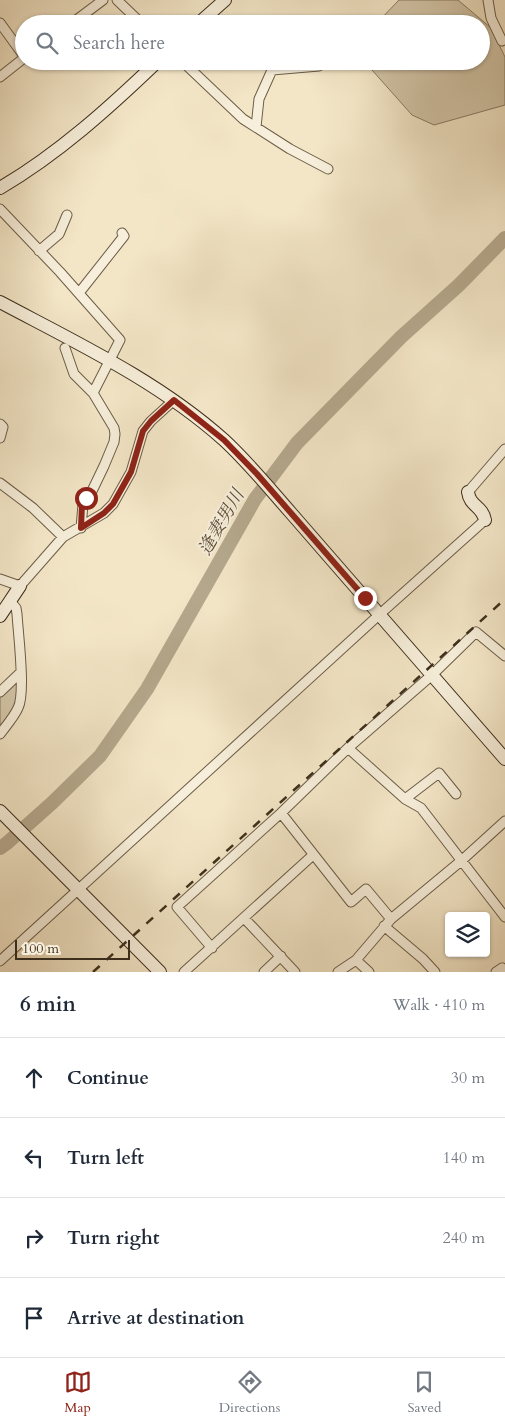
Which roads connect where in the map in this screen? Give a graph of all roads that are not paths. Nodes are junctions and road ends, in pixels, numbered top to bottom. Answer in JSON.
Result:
{"nodes":[{"id":1,"x":103,"y":0,"type":"edge"},
{"id":2,"x":117,"y":0,"type":"edge"},
{"id":3,"x":225,"y":0,"type":"edge"},
{"id":4,"x":488,"y":0,"type":"edge"},
{"id":5,"x":83,"y":15,"type":"edge"},
{"id":6,"x":133,"y":15,"type":"edge"},
{"id":7,"x":208,"y":15,"type":"edge"},
{"id":8,"x":0,"y":23,"type":"edge"},
{"id":9,"x":502,"y":41,"type":"dead end"},
{"id":10,"x":15,"y":44,"type":"edge"},
{"id":11,"x":15,"y":64,"type":"edge"},
{"id":12,"x":149,"y":70,"type":"edge"},
{"id":13,"x":191,"y":70,"type":"edge"},
{"id":14,"x":272,"y":70,"type":"edge"},
{"id":15,"x":0,"y":77,"type":"edge"},
{"id":16,"x":256,"y":127,"type":"junction"},
{"id":17,"x":328,"y":169,"type":"dead end"},
{"id":18,"x":0,"y":188,"type":"edge"},
{"id":19,"x":0,"y":209,"type":"edge"},
{"id":20,"x":67,"y":215,"type":"dead end"},
{"id":21,"x":122,"y":232,"type":"dead end"},
{"id":22,"x":39,"y":250,"type":"junction"},
{"id":23,"x":79,"y":292,"type":"junction"},
{"id":24,"x":0,"y":302,"type":"edge"},
{"id":25,"x":65,"y":348,"type":"dead end"},
{"id":26,"x":109,"y":361,"type":"junction"},
{"id":27,"x":93,"y":393,"type":"junction"},
{"id":28,"x":174,"y":400,"type":"junction"},
{"id":29,"x":0,"y":424,"type":"edge"},
{"id":30,"x":0,"y":438,"type":"edge"},
{"id":31,"x":505,"y":450,"type":"edge"},
{"id":32,"x":0,"y":484,"type":"edge"},
{"id":33,"x":468,"y":492,"type":"joint"},
{"id":34,"x":485,"y":520,"type":"joint"},
{"id":35,"x":81,"y":528,"type":"junction"},
{"id":36,"x":63,"y":538,"type":"junction"},
{"id":37,"x":0,"y":579,"type":"edge"},
{"id":38,"x":20,"y":586,"type":"junction"},
{"id":39,"x":10,"y":601,"type":"junction"},
{"id":40,"x":380,"y":614,"type":"junction"},
{"id":41,"x":0,"y":616,"type":"edge"},
{"id":42,"x":505,"y":656,"type":"edge"},
{"id":43,"x":21,"y":672,"type":"junction"},
{"id":44,"x":432,"y":675,"type":"junction"},
{"id":45,"x":0,"y":692,"type":"edge"},
{"id":46,"x":0,"y":734,"type":"edge"},
{"id":47,"x":348,"y":748,"type":"junction"},
{"id":48,"x":505,"y":759,"type":"edge"},
{"id":49,"x":456,"y":794,"type":"dead end"},
{"id":50,"x":405,"y":799,"type":"junction"},
{"id":51,"x":2,"y":813,"type":"edge"},
{"id":52,"x":281,"y":813,"type":"junction"},
{"id":53,"x":505,"y":821,"type":"edge"},
{"id":54,"x":313,"y":855,"type":"junction"},
{"id":55,"x":461,"y":860,"type":"junction"},
{"id":56,"x":78,"y":889,"type":"junction"},
{"id":57,"x":505,"y":917,"type":"edge"},
{"id":58,"x":244,"y":918,"type":"junction"},
{"id":59,"x":388,"y":922,"type":"junction"},
{"id":60,"x":212,"y":948,"type":"junction"},
{"id":61,"x":281,"y":956,"type":"junction"},
{"id":62,"x":356,"y":960,"type":"junction"},
{"id":63,"x":0,"y":961,"type":"edge"},
{"id":64,"x":155,"y":971,"type":"edge"},
{"id":65,"x":184,"y":972,"type":"edge"},
{"id":66,"x":264,"y":972,"type":"edge"},
{"id":67,"x":295,"y":972,"type":"edge"},
{"id":68,"x":338,"y":972,"type":"edge"},
{"id":69,"x":369,"y":972,"type":"edge"},
{"id":70,"x":435,"y":972,"type":"edge"},
{"id":71,"x":496,"y":972,"type":"edge"},
{"id":72,"x":505,"y":972,"type":"edge"}],
"edges":[{"from":1,"to":5,"type":"street"},
{"from":2,"to":6,"type":"street"},
{"from":3,"to":7,"type":"street"},
{"from":4,"to":9,"type":"street"},
{"from":8,"to":10,"type":"street"},
{"from":11,"to":15,"type":"street"},
{"from":12,"to":18,"type":"street"},
{"from":13,"to":16,"type":"street"},
{"from":14,"to":16,"type":"street"},
{"from":16,"to":17,"type":"street"},
{"from":19,"to":22,"type":"street"},
{"from":20,"to":22,"type":"street"},
{"from":21,"to":23,"type":"street"},
{"from":22,"to":23,"type":"street"},
{"from":23,"to":26,"type":"street"},
{"from":24,"to":26,"type":"street"},
{"from":25,"to":27,"type":"street"},
{"from":26,"to":27,"type":"street"},
{"from":26,"to":28,"type":"street"},
{"from":27,"to":35,"type":"street"},
{"from":28,"to":35,"type":"street"},
{"from":28,"to":40,"type":"street"},
{"from":29,"to":30,"type":"street"},
{"from":31,"to":33,"type":"street"},
{"from":32,"to":36,"type":"street"},
{"from":33,"to":34,"type":"street"},
{"from":34,"to":40,"type":"street"},
{"from":35,"to":36,"type":"street"},
{"from":36,"to":38,"type":"street"},
{"from":37,"to":38,"type":"street"},
{"from":38,"to":39,"type":"street"},
{"from":39,"to":41,"type":"street"},
{"from":39,"to":43,"type":"street"},
{"from":40,"to":44,"type":"street"},
{"from":40,"to":56,"type":"street"},
{"from":42,"to":44,"type":"street"},
{"from":43,"to":45,"type":"street"},
{"from":43,"to":46,"type":"street"},
{"from":44,"to":47,"type":"street"},
{"from":44,"to":48,"type":"street"},
{"from":47,"to":50,"type":"street"},
{"from":47,"to":52,"type":"street"},
{"from":49,"to":50,"type":"street"},
{"from":50,"to":55,"type":"street"},
{"from":51,"to":56,"type":"street"},
{"from":52,"to":54,"type":"street"},
{"from":52,"to":60,"type":"street"},
{"from":53,"to":55,"type":"street"},
{"from":54,"to":58,"type":"street"},
{"from":54,"to":59,"type":"street"},
{"from":55,"to":57,"type":"street"},
{"from":55,"to":59,"type":"street"},
{"from":56,"to":63,"type":"street"},
{"from":56,"to":64,"type":"street"},
{"from":58,"to":60,"type":"street"},
{"from":58,"to":61,"type":"street"},
{"from":59,"to":62,"type":"street"},
{"from":59,"to":70,"type":"street"},
{"from":60,"to":65,"type":"street"},
{"from":61,"to":66,"type":"street"},
{"from":61,"to":67,"type":"street"},
{"from":62,"to":68,"type":"street"},
{"from":62,"to":69,"type":"street"},
{"from":71,"to":72,"type":"street"}]}
